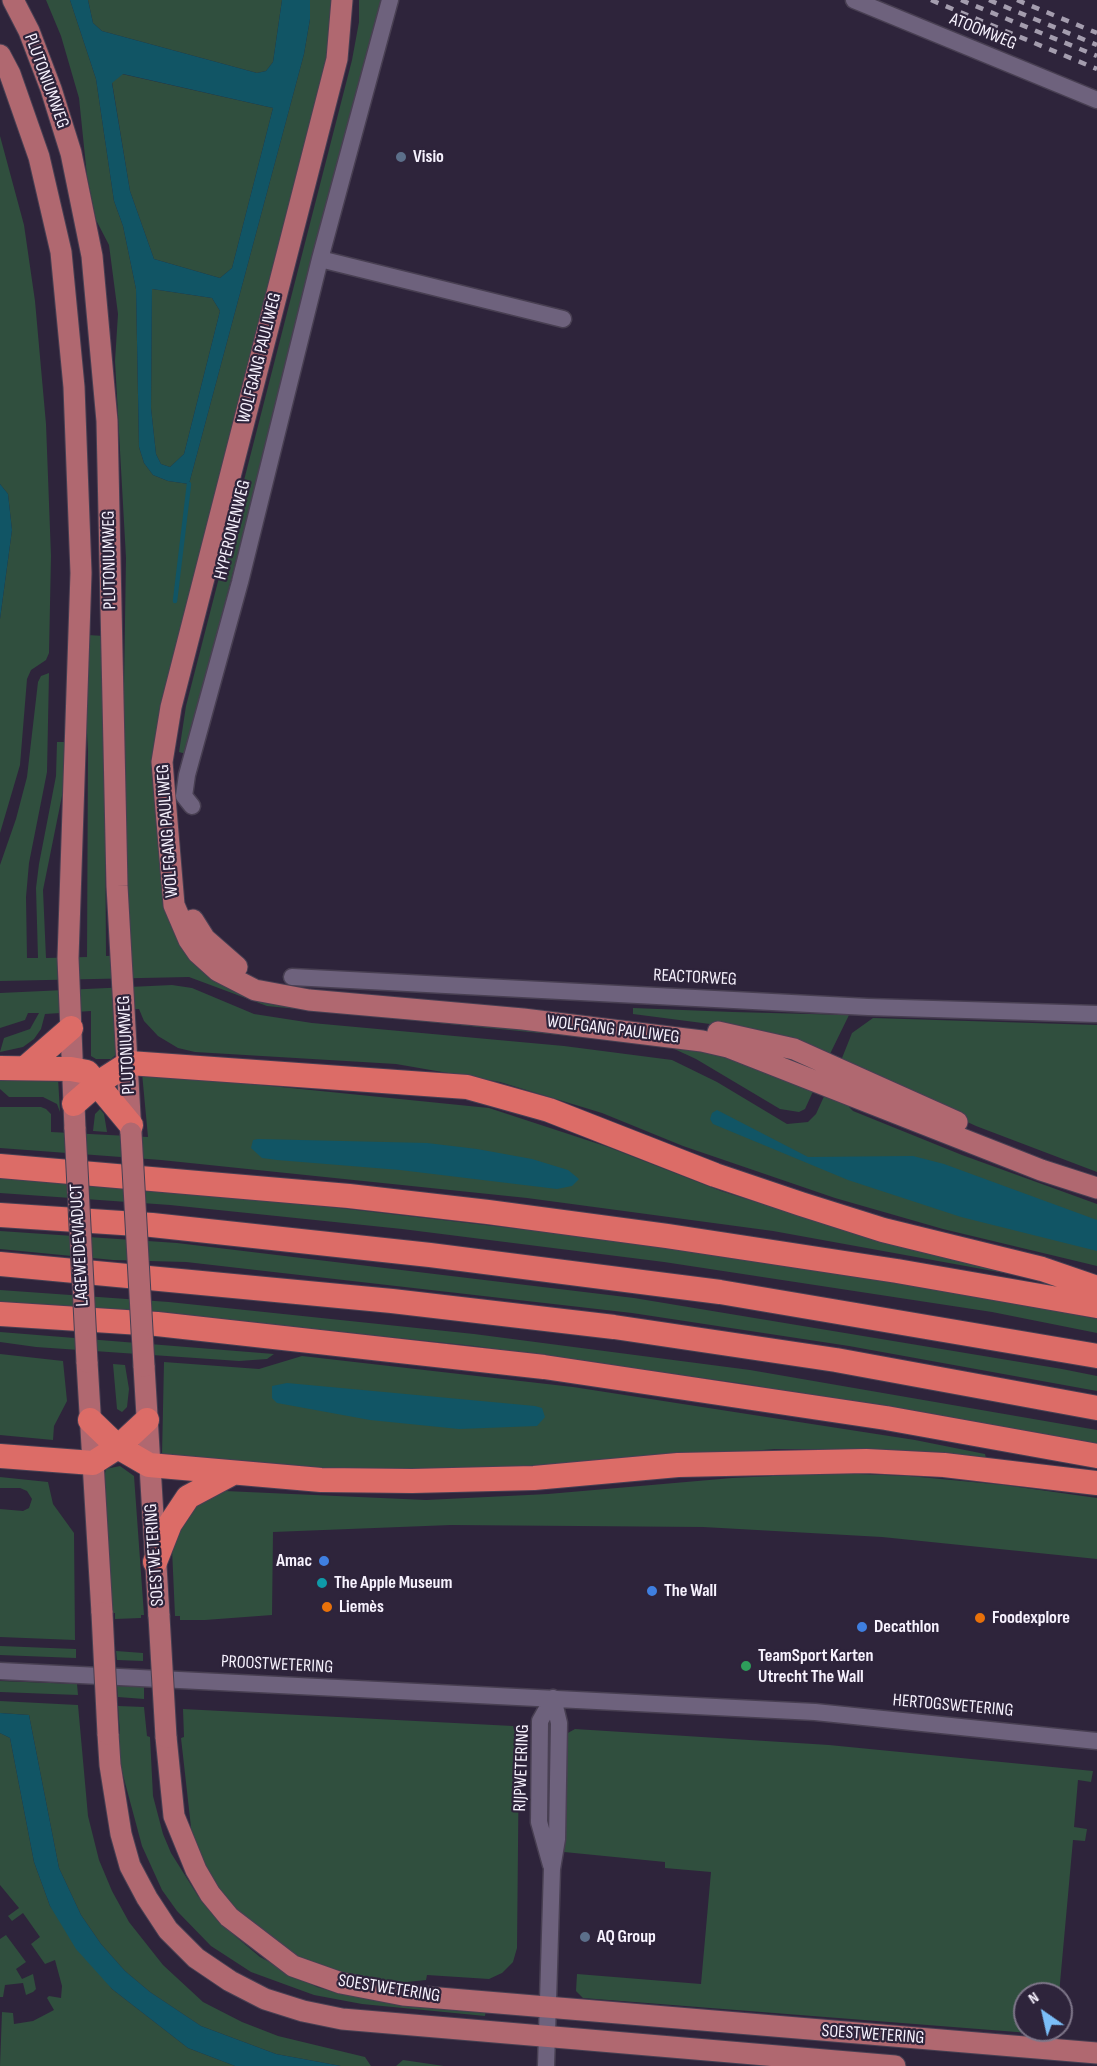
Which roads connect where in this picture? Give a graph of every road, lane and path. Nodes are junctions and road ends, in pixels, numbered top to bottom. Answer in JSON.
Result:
{"nodes":[{"id":1,"x":12,"y":0,"type":"edge"},
{"id":2,"x":342,"y":0,"type":"edge"},
{"id":3,"x":354,"y":0,"type":"edge"},
{"id":4,"x":390,"y":0,"type":"edge"},
{"id":5,"x":854,"y":0,"type":"edge"},
{"id":6,"x":0,"y":55,"type":"edge"},
{"id":7,"x":1097,"y":100,"type":"edge"},
{"id":8,"x":320,"y":259,"type":"junction"},
{"id":9,"x":563,"y":319,"type":"dead end"},
{"id":10,"x":192,"y":806,"type":"dead end"},
{"id":11,"x":292,"y":977,"type":"dead end"},
{"id":12,"x":1097,"y":1014,"type":"edge"},
{"id":13,"x":70,"y":1020,"type":"junction"},
{"id":14,"x":129,"y":1063,"type":"junction"},
{"id":15,"x":0,"y":1068,"type":"edge"},
{"id":16,"x":25,"y":1068,"type":"junction"},
{"id":17,"x":72,"y":1069,"type":"junction"},
{"id":18,"x":98,"y":1083,"type":"junction"},
{"id":19,"x":74,"y":1104,"type":"junction"},
{"id":20,"x":75,"y":1129,"type":"joint"},
{"id":21,"x":131,"y":1129,"type":"junction"},
{"id":22,"x":0,"y":1166,"type":"edge"},
{"id":23,"x":1097,"y":1176,"type":"edge"},
{"id":24,"x":1097,"y":1188,"type":"edge"},
{"id":25,"x":0,"y":1215,"type":"edge"},
{"id":26,"x":0,"y":1264,"type":"edge"},
{"id":27,"x":1097,"y":1288,"type":"edge"},
{"id":28,"x":1097,"y":1306,"type":"edge"},
{"id":29,"x":0,"y":1314,"type":"edge"},
{"id":30,"x":1097,"y":1356,"type":"edge"},
{"id":31,"x":87,"y":1362,"type":"joint"},
{"id":32,"x":1097,"y":1408,"type":"edge"},
{"id":33,"x":90,"y":1420,"type":"junction"},
{"id":34,"x":147,"y":1420,"type":"junction"},
{"id":35,"x":118,"y":1448,"type":"junction"},
{"id":36,"x":0,"y":1456,"type":"edge"},
{"id":37,"x":1097,"y":1456,"type":"edge"},
{"id":38,"x":93,"y":1463,"type":"junction"},
{"id":39,"x":150,"y":1465,"type":"junction"},
{"id":40,"x":233,"y":1473,"type":"junction"},
{"id":41,"x":1097,"y":1484,"type":"edge"},
{"id":42,"x":155,"y":1562,"type":"junction"},
{"id":43,"x":0,"y":1671,"type":"edge"},
{"id":44,"x":553,"y":1698,"type":"junction"},
{"id":45,"x":1097,"y":1741,"type":"edge"},
{"id":46,"x":549,"y":2008,"type":"junction"},
{"id":47,"x":548,"y":2038,"type":"junction"},
{"id":48,"x":1097,"y":2053,"type":"edge"},
{"id":49,"x":546,"y":2066,"type":"edge"},
{"id":50,"x":895,"y":2066,"type":"edge"}],
"edges":[{"from":1,"to":14,"type":"main road","name":"PLUTONIUMWEG"},
{"from":2,"to":24,"type":"main road","name":"WOLFGANG PAULIWEG"},
{"from":3,"to":23,"type":"main road","name":"WOLFGANG PAULIWEG"},
{"from":4,"to":8,"type":"street","name":"HYPERONENWEG"},
{"from":5,"to":7,"type":"street","name":"ATOOMWEG"},
{"from":6,"to":13,"type":"main road","name":"PLUTONIUMWEG"},
{"from":8,"to":9,"type":"street"},
{"from":8,"to":10,"type":"street","name":"HYPERONENWEG"},
{"from":11,"to":12,"type":"street","name":"REACTORWEG"},
{"from":13,"to":16,"type":"highway"},
{"from":13,"to":17,"type":"main road","name":"PLUTONIUMWEG"},
{"from":14,"to":18,"type":"highway"},
{"from":14,"to":21,"type":"main road","name":"PLUTONIUMWEG"},
{"from":14,"to":27,"type":"highway"},
{"from":15,"to":16,"type":"highway"},
{"from":16,"to":17,"type":"highway"},
{"from":17,"to":18,"type":"highway"},
{"from":17,"to":19,"type":"main road","name":"PLUTONIUMWEG"},
{"from":18,"to":19,"type":"highway"},
{"from":18,"to":21,"type":"highway"},
{"from":19,"to":20,"type":"main road","name":"PLUTONIUMWEG"},
{"from":20,"to":31,"type":"main road","name":"LAGEWEIDEVIADUCT","bridge":true},
{"from":21,"to":34,"type":"main road","name":"SOESTWETERING","bridge":true},
{"from":22,"to":28,"type":"highway"},
{"from":25,"to":30,"type":"highway"},
{"from":26,"to":32,"type":"highway"},
{"from":29,"to":37,"type":"highway"},
{"from":31,"to":33,"type":"main road","name":"SOESTWETERING"},
{"from":33,"to":35,"type":"highway"},
{"from":33,"to":38,"type":"main road","name":"SOESTWETERING"},
{"from":34,"to":35,"type":"highway"},
{"from":34,"to":39,"type":"main road","name":"SOESTWETERING"},
{"from":35,"to":38,"type":"highway"},
{"from":35,"to":39,"type":"highway"},
{"from":36,"to":38,"type":"highway"},
{"from":38,"to":47,"type":"main road","name":"SOESTWETERING","bridge":true},
{"from":39,"to":40,"type":"highway"},
{"from":39,"to":42,"type":"main road","name":"SOESTWETERING"},
{"from":40,"to":41,"type":"highway"},
{"from":40,"to":42,"type":"highway"},
{"from":42,"to":46,"type":"main road","name":"SOESTWETERING","bridge":true},
{"from":43,"to":44,"type":"street","name":"PROOSTWETERING"},
{"from":44,"to":45,"type":"street","name":"HERTOGSWETERING"},
{"from":44,"to":46,"type":"street","name":"RIJPWETERING"},
{"from":46,"to":47,"type":"street","name":"RIJPWETERING"},
{"from":46,"to":48,"type":"main road","name":"SOESTWETERING"},
{"from":47,"to":49,"type":"street","name":"RIJPWETERING"},
{"from":47,"to":50,"type":"main road","name":"SOESTWETERING"}]}
